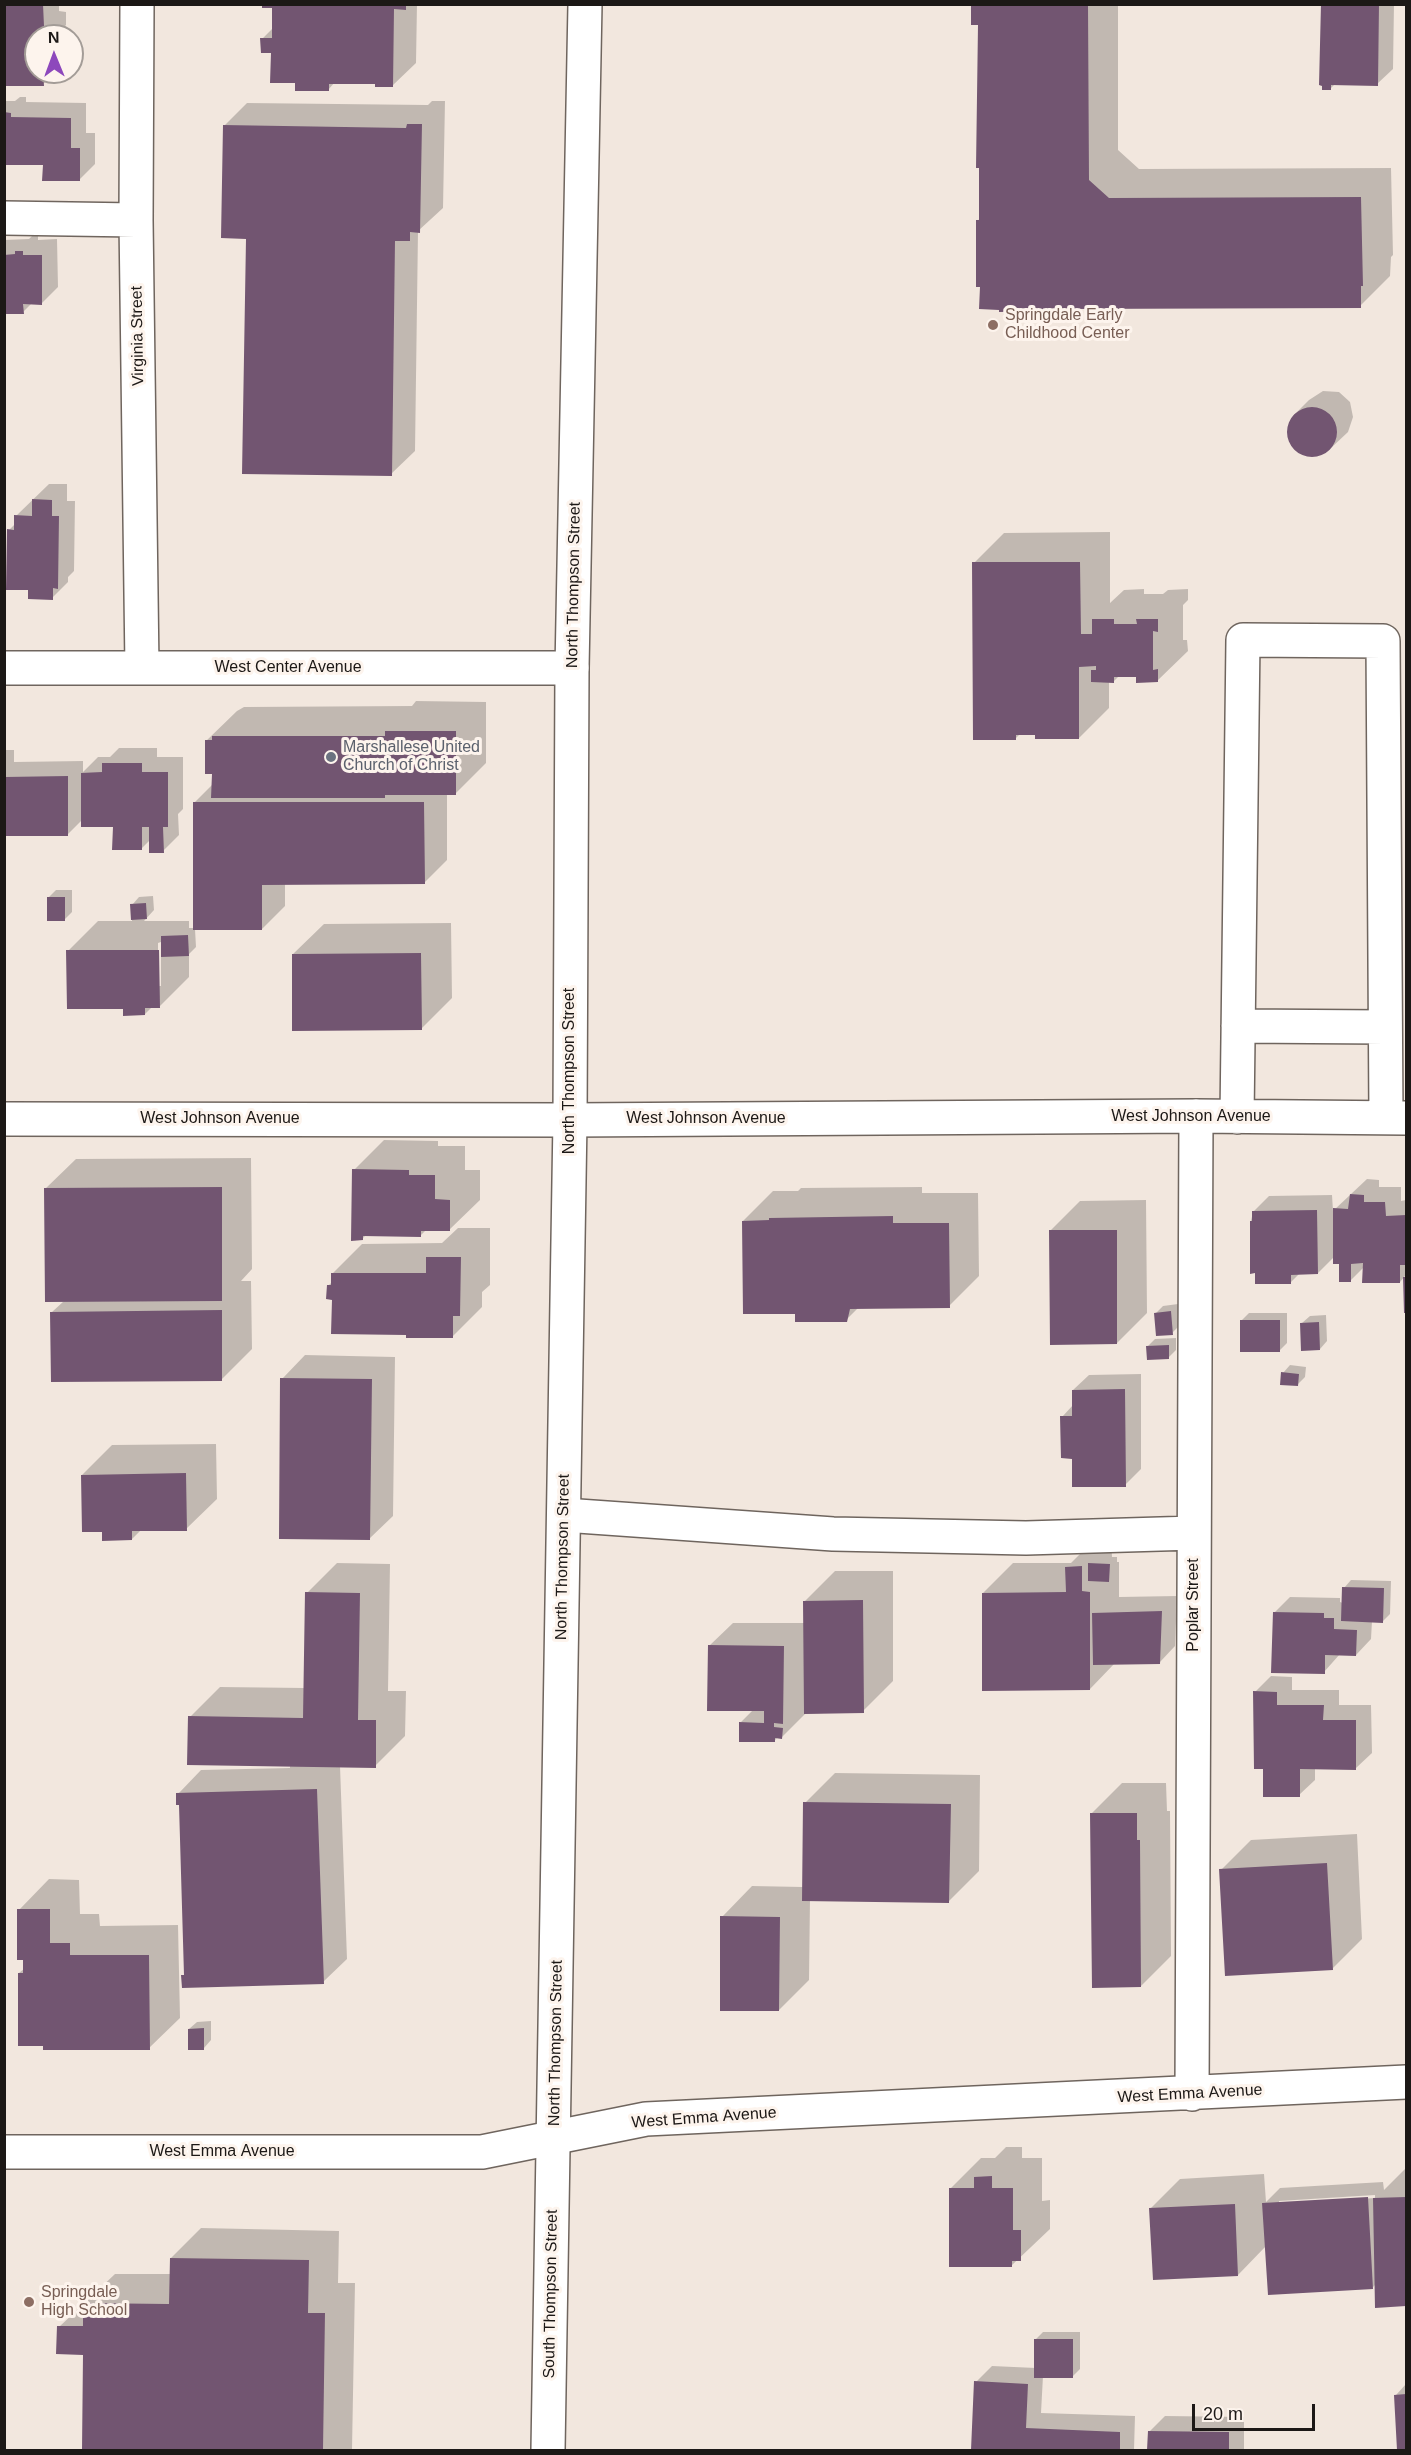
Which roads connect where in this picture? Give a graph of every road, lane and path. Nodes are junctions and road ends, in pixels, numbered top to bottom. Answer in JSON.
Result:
{"nodes":[{"id":1,"x":137,"y":4,"type":"edge"},
{"id":2,"x":585,"y":4,"type":"edge"},
{"id":3,"x":4,"y":218,"type":"edge"},
{"id":4,"x":136,"y":220,"type":"junction"},
{"id":5,"x":4,"y":668,"type":"edge"},
{"id":6,"x":142,"y":668,"type":"junction"},
{"id":7,"x":572,"y":668,"type":"junction"},
{"id":8,"x":1238,"y":1026,"type":"junction"},
{"id":9,"x":1385,"y":1027,"type":"junction"},
{"id":10,"x":1196,"y":1116,"type":"junction"},
{"id":11,"x":1237,"y":1117,"type":"junction"},
{"id":12,"x":1396,"y":1118,"type":"edge"},
{"id":13,"x":4,"y":1119,"type":"edge"},
{"id":14,"x":570,"y":1120,"type":"junction"},
{"id":15,"x":564,"y":1515,"type":"junction"},
{"id":16,"x":1194,"y":1533,"type":"junction"},
{"id":17,"x":1407,"y":2082,"type":"edge"},
{"id":18,"x":1192,"y":2094,"type":"junction"},
{"id":19,"x":554,"y":2137,"type":"junction"},
{"id":20,"x":4,"y":2152,"type":"edge"},
{"id":21,"x":548,"y":2451,"type":"edge"}],
"edges":[{"from":1,"to":4,"type":"street","name":"Virginia Street"},
{"from":2,"to":7,"type":"street","name":"North Thompson Street"},
{"from":3,"to":4,"type":"street"},
{"from":4,"to":6,"type":"street","name":"Virginia Street"},
{"from":5,"to":6,"type":"street","name":"West Center Avenue"},
{"from":6,"to":7,"type":"street","name":"West Center Avenue"},
{"from":7,"to":14,"type":"street","name":"North Thompson Street"},
{"from":8,"to":9,"type":"street"},
{"from":8,"to":9,"type":"street"},
{"from":8,"to":11,"type":"street"},
{"from":9,"to":12,"type":"street"},
{"from":10,"to":11,"type":"street","name":"West Johnson Avenue"},
{"from":10,"to":14,"type":"street","name":"West Johnson Avenue"},
{"from":10,"to":16,"type":"street","name":"Poplar Street"},
{"from":11,"to":12,"type":"street","name":"West Johnson Avenue"},
{"from":13,"to":14,"type":"street","name":"West Johnson Avenue"},
{"from":14,"to":15,"type":"street","name":"North Thompson Street"},
{"from":15,"to":16,"type":"street"},
{"from":15,"to":19,"type":"street","name":"North Thompson Street"},
{"from":16,"to":18,"type":"street","name":"Poplar Street"},
{"from":17,"to":18,"type":"street","name":"West Emma Avenue"},
{"from":18,"to":19,"type":"street","name":"West Emma Avenue"},
{"from":19,"to":20,"type":"street","name":"West Emma Avenue"},
{"from":19,"to":21,"type":"street","name":"South Thompson Street"}]}
